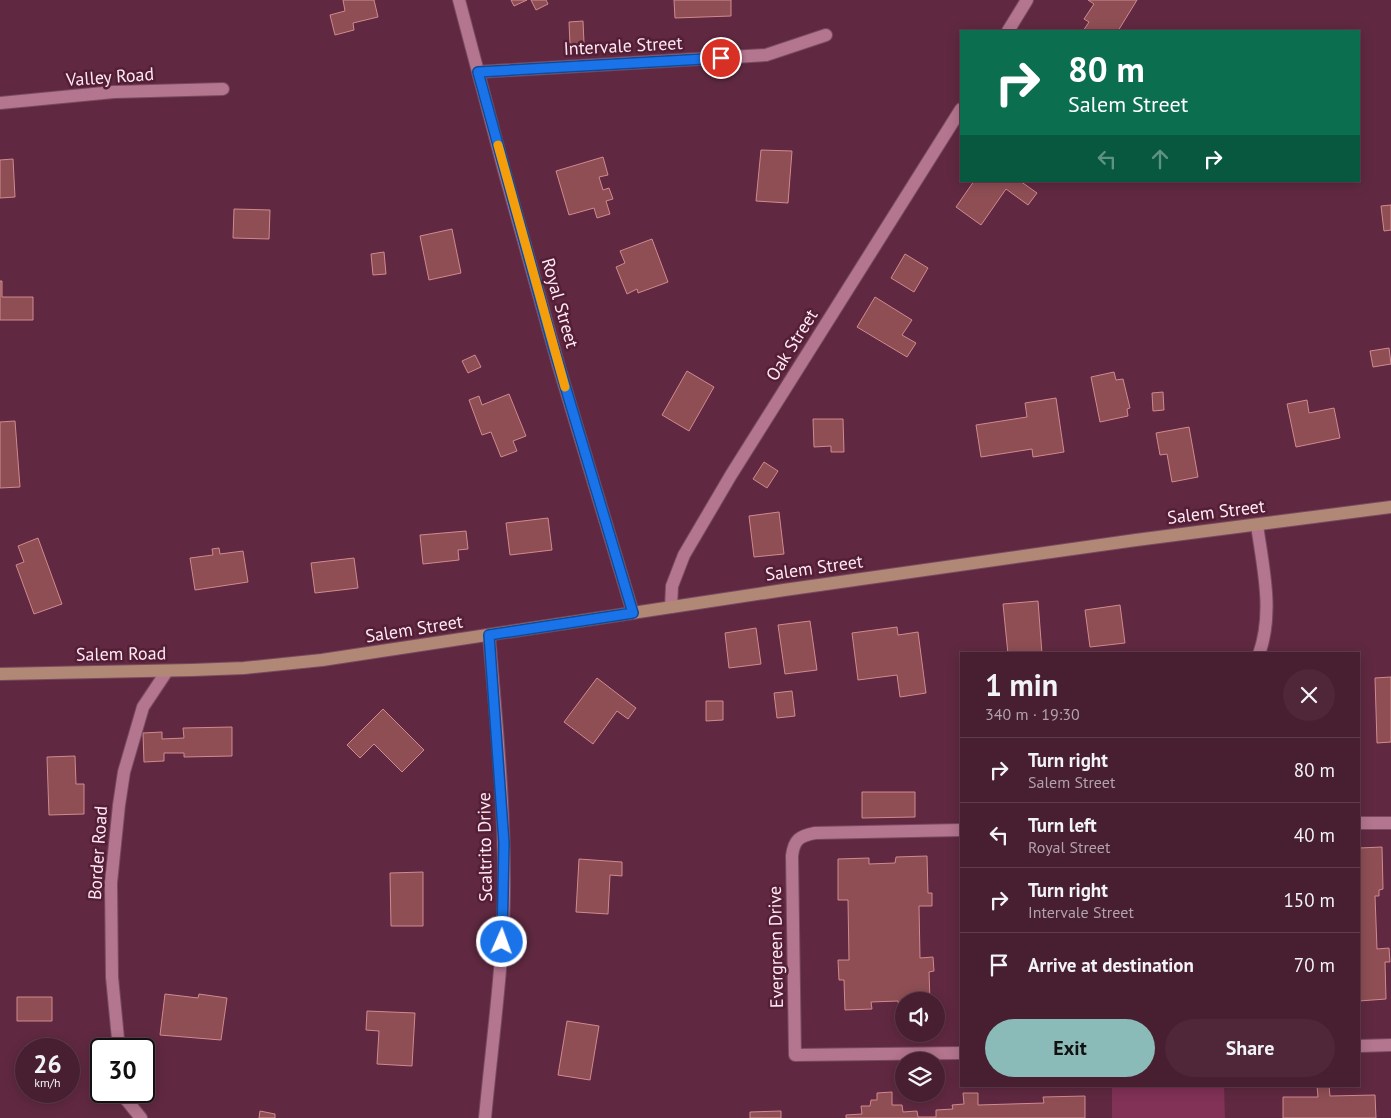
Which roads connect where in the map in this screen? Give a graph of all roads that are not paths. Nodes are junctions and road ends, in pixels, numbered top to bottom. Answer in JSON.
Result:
{"nodes":[{"id":1,"x":459,"y":0,"type":"edge"},
{"id":2,"x":1027,"y":0,"type":"edge"},
{"id":3,"x":1009,"y":30,"type":"edge"},
{"id":4,"x":826,"y":35,"type":"dead end"},
{"id":5,"x":478,"y":72,"type":"junction"},
{"id":6,"x":223,"y":89,"type":"dead end"},
{"id":7,"x":0,"y":103,"type":"edge"},
{"id":8,"x":960,"y":111,"type":"edge"},
{"id":9,"x":1391,"y":508,"type":"edge"},
{"id":10,"x":1257,"y":525,"type":"junction"},
{"id":11,"x":671,"y":607,"type":"junction"},
{"id":12,"x":633,"y":613,"type":"junction"},
{"id":13,"x":489,"y":635,"type":"junction"},
{"id":14,"x":1260,"y":652,"type":"edge"},
{"id":15,"x":244,"y":668,"type":"joint"},
{"id":16,"x":168,"y":671,"type":"junction"},
{"id":17,"x":0,"y":674,"type":"edge"},
{"id":18,"x":1360,"y":823,"type":"edge"},
{"id":19,"x":1391,"y":823,"type":"edge"},
{"id":20,"x":960,"y":830,"type":"edge"},
{"id":21,"x":118,"y":1038,"type":"edge"},
{"id":22,"x":1391,"y":1045,"type":"edge"},
{"id":23,"x":1360,"y":1046,"type":"edge"},
{"id":24,"x":960,"y":1052,"type":"edge"},
{"id":25,"x":129,"y":1103,"type":"edge"},
{"id":26,"x":141,"y":1118,"type":"edge"},
{"id":27,"x":485,"y":1118,"type":"edge"}],
"edges":[{"from":1,"to":5,"type":"street","name":"Royal Street"},
{"from":2,"to":3,"type":"street"},
{"from":4,"to":5,"type":"street","name":"Intervale Street"},
{"from":5,"to":12,"type":"street","name":"Royal Street"},
{"from":6,"to":7,"type":"street","name":"Valley Road"},
{"from":8,"to":11,"type":"street","name":"Oak Street"},
{"from":9,"to":10,"type":"street","name":"Salem Street"},
{"from":10,"to":11,"type":"street","name":"Salem Street"},
{"from":10,"to":14,"type":"street"},
{"from":11,"to":12,"type":"street","name":"Salem Street"},
{"from":12,"to":13,"type":"street","name":"Salem Street"},
{"from":13,"to":15,"type":"street","name":"Salem Street"},
{"from":13,"to":27,"type":"street","name":"Scaltrito Drive"},
{"from":15,"to":16,"type":"street","name":"Salem Road"},
{"from":16,"to":17,"type":"street","name":"Salem Road"},
{"from":16,"to":21,"type":"street","name":"Border Road"},
{"from":18,"to":19,"type":"street"},
{"from":20,"to":24,"type":"street","name":"Evergreen Drive"},
{"from":22,"to":23,"type":"street"},
{"from":25,"to":26,"type":"street"}]}
